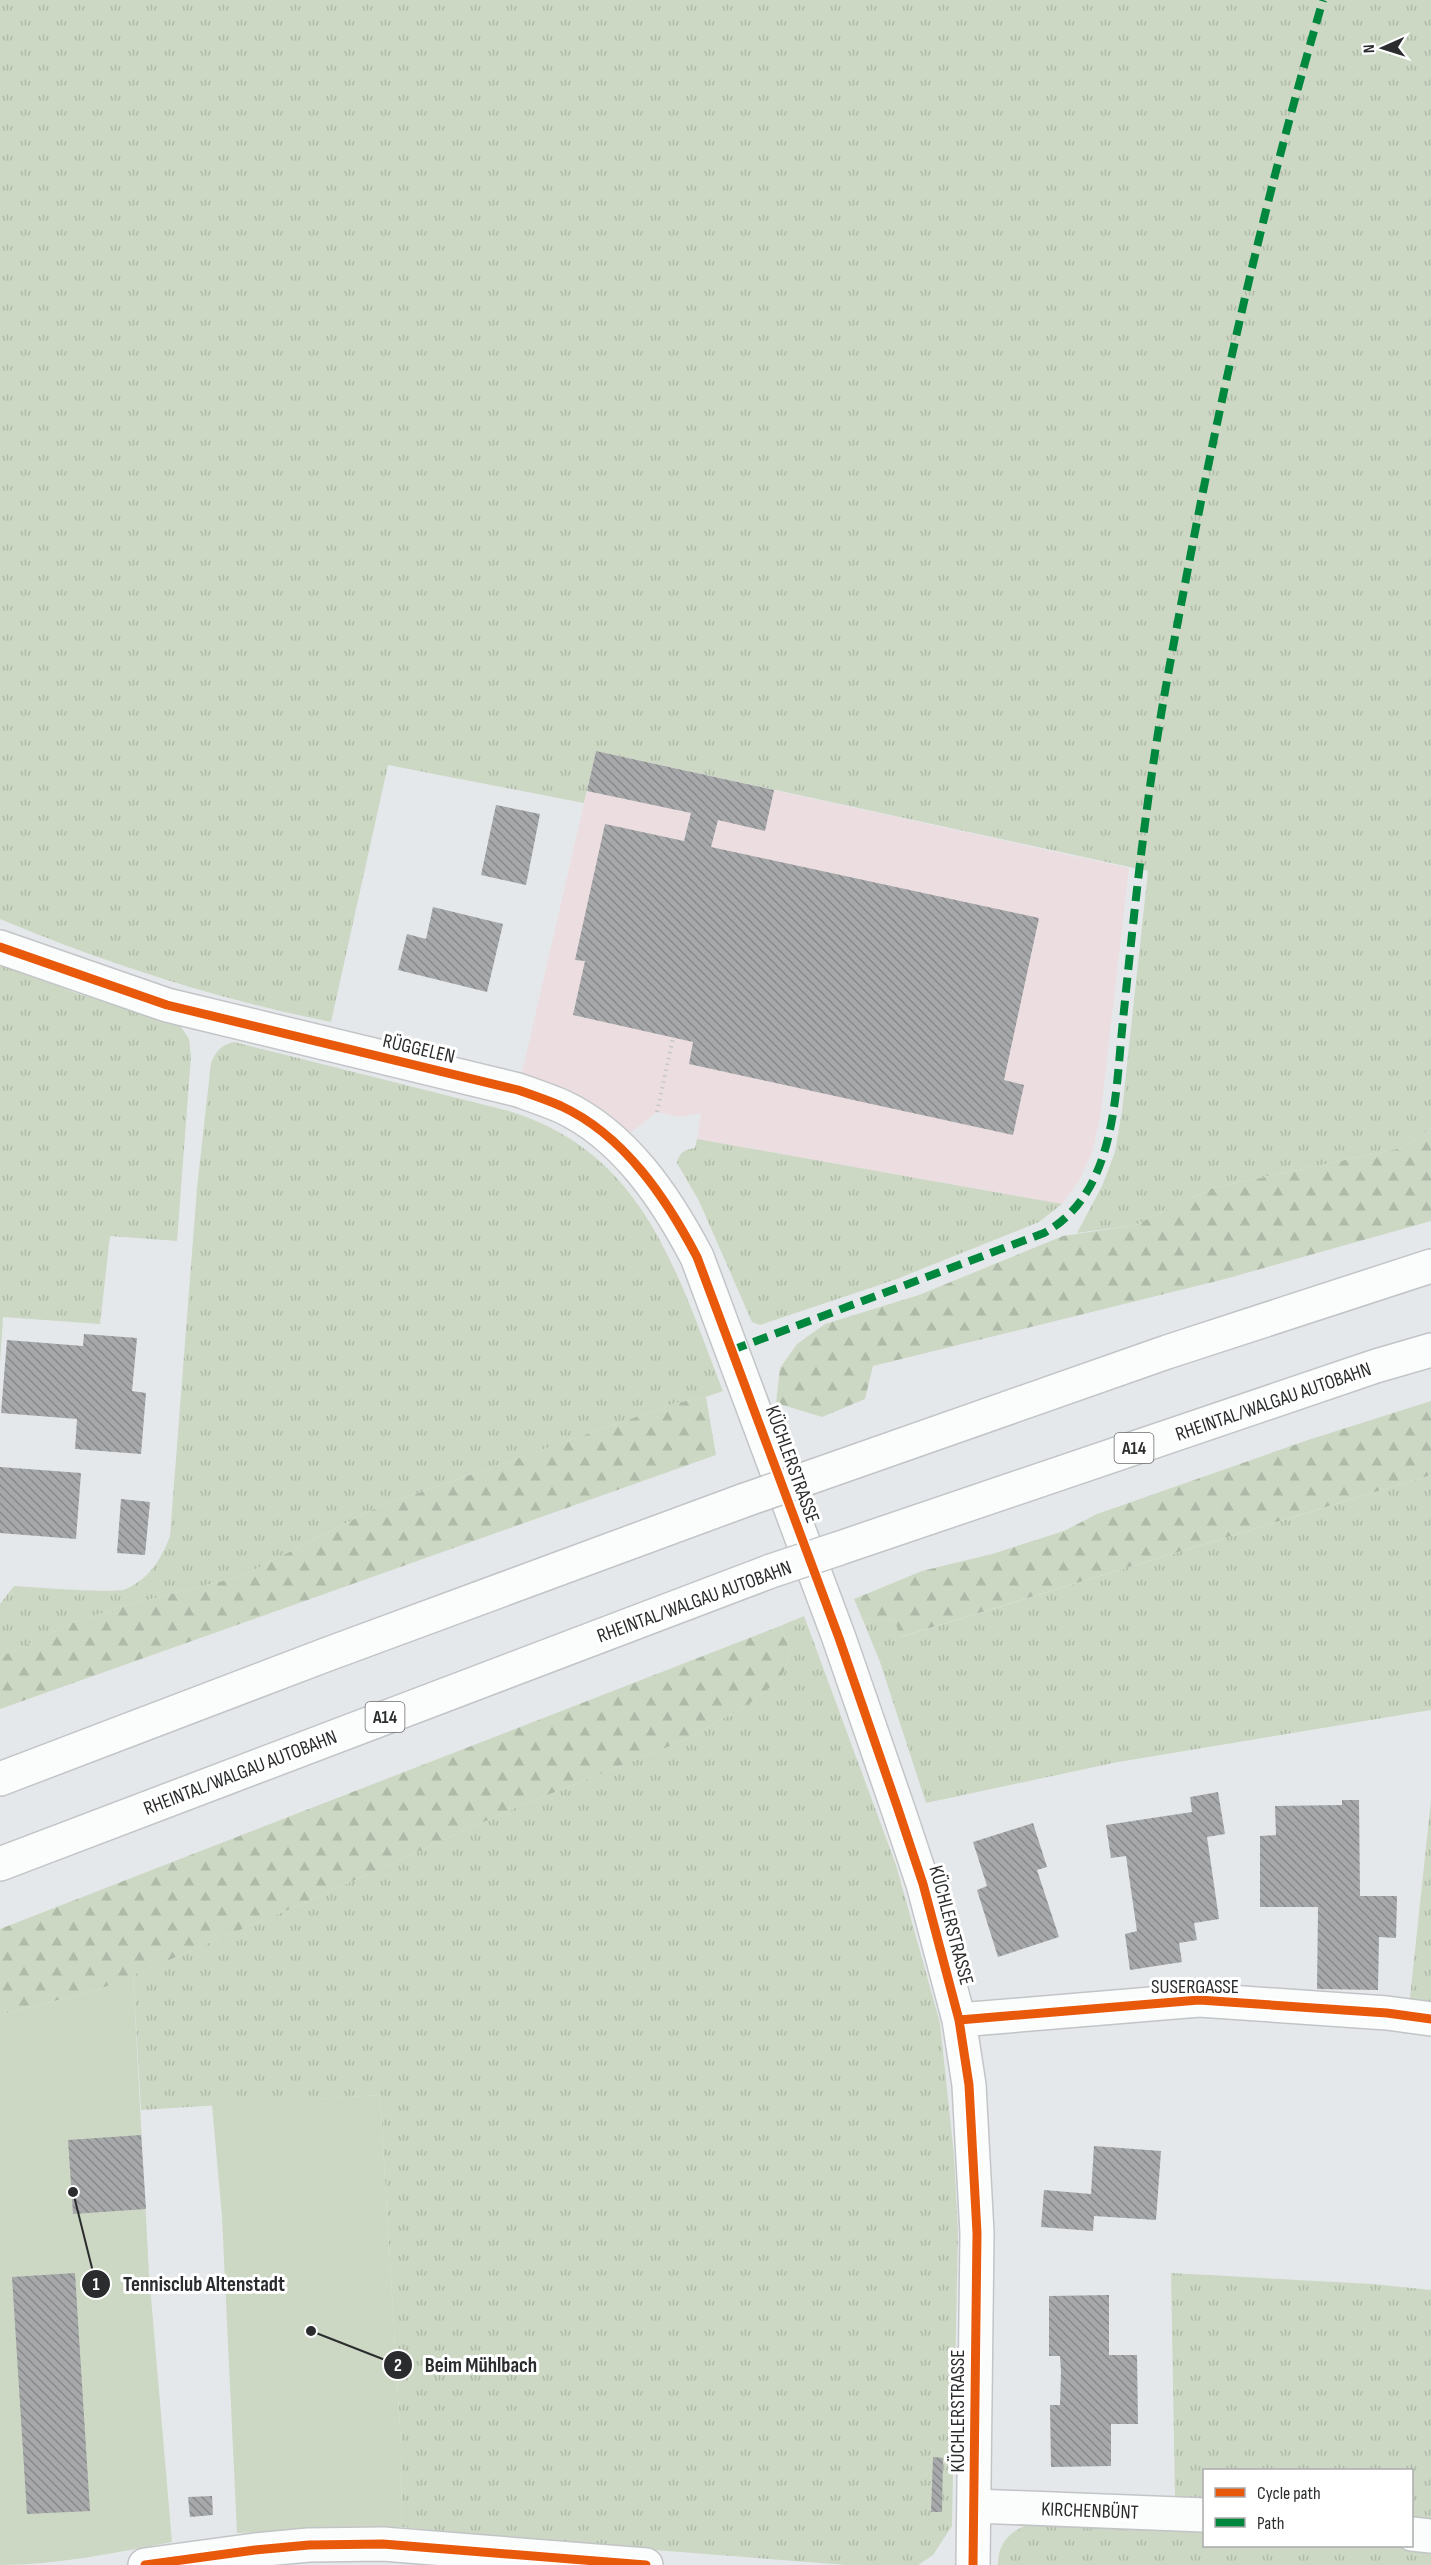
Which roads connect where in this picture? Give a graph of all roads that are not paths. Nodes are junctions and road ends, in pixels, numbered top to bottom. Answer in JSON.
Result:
{"nodes":[{"id":1,"x":0,"y":947,"type":"edge"},
{"id":2,"x":1431,"y":1266,"type":"edge"},
{"id":3,"x":723,"y":1325,"type":"joint"},
{"id":4,"x":1431,"y":1350,"type":"edge"},
{"id":5,"x":0,"y":1779,"type":"edge"},
{"id":6,"x":0,"y":1864,"type":"edge"},
{"id":7,"x":1431,"y":2019,"type":"edge"},
{"id":8,"x":959,"y":2020,"type":"junction"},
{"id":9,"x":975,"y":2506,"type":"junction"},
{"id":10,"x":1203,"y":2515,"type":"edge"},
{"id":11,"x":1413,"y":2534,"type":"edge"},
{"id":12,"x":1431,"y":2536,"type":"edge"},
{"id":13,"x":145,"y":2565,"type":"edge"},
{"id":14,"x":646,"y":2565,"type":"edge"},
{"id":15,"x":973,"y":2565,"type":"edge"}],
"edges":[{"from":1,"to":3,"type":"main road","name":"RÜGGELEN"},
{"from":2,"to":5,"type":"main road","bridge":true},
{"from":3,"to":8,"type":"main road","name":"KÜCHLERSTRASSE"},
{"from":4,"to":6,"type":"main road","name":"RHEINTAL/WALGAU AUTOBAHN","number":"A14","bridge":true},
{"from":7,"to":8,"type":"main road","name":"SUSERGASSE"},
{"from":8,"to":9,"type":"main road","name":"KÜCHLERSTRASSE"},
{"from":9,"to":10,"type":"main road","name":"KIRCHENBÜNT"},
{"from":9,"to":15,"type":"main road","name":"KÜCHLERSTRASSE"},
{"from":11,"to":12,"type":"main road"},
{"from":13,"to":14,"type":"main road"}]}
